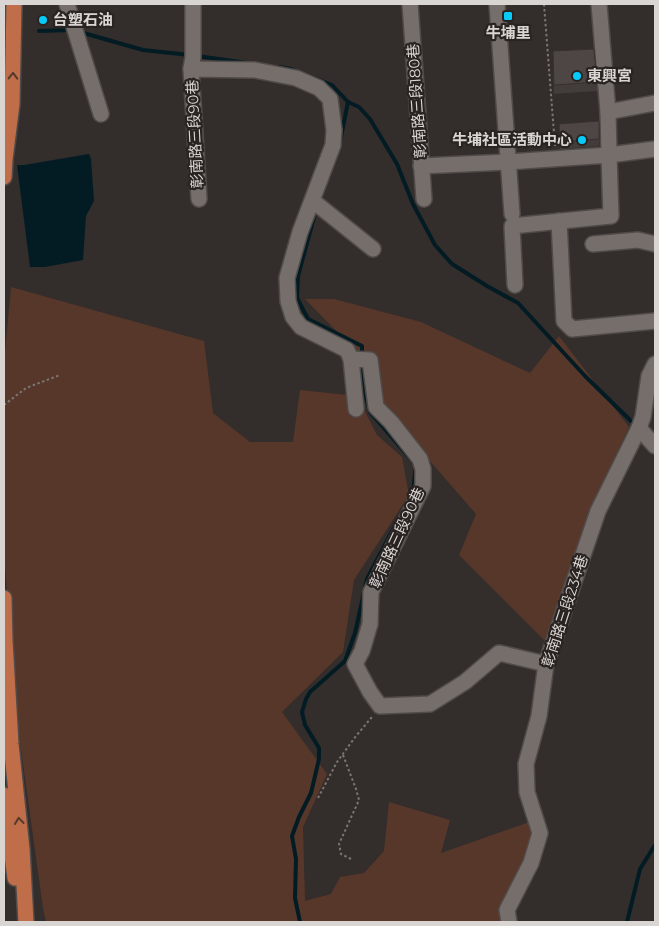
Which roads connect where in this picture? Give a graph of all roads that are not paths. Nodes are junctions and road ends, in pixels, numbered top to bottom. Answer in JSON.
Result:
{"nodes":[{"id":1,"x":5,"y":4,"type":"edge"},
{"id":2,"x":14,"y":4,"type":"edge"},
{"id":3,"x":67,"y":4,"type":"edge"},
{"id":4,"x":193,"y":4,"type":"edge"},
{"id":5,"x":410,"y":4,"type":"edge"},
{"id":6,"x":497,"y":4,"type":"edge"},
{"id":7,"x":599,"y":4,"type":"edge"},
{"id":8,"x":4,"y":10,"type":"edge"},
{"id":9,"x":192,"y":59,"type":"junction"},
{"id":10,"x":655,"y":104,"type":"edge"},
{"id":11,"x":608,"y":112,"type":"junction"},
{"id":12,"x":101,"y":114,"type":"dead end"},
{"id":13,"x":655,"y":149,"type":"edge"},
{"id":14,"x":609,"y":155,"type":"junction"},
{"id":15,"x":5,"y":159,"type":"edge"},
{"id":16,"x":508,"y":162,"type":"junction"},
{"id":17,"x":421,"y":166,"type":"junction"},
{"id":18,"x":4,"y":177,"type":"edge"},
{"id":19,"x":424,"y":198,"type":"dead end"},
{"id":20,"x":199,"y":199,"type":"dead end"},
{"id":21,"x":313,"y":201,"type":"junction"},
{"id":22,"x":512,"y":214,"type":"dead end"},
{"id":23,"x":559,"y":221,"type":"junction"},
{"id":24,"x":594,"y":244,"type":"dead end"},
{"id":25,"x":655,"y":244,"type":"edge"},
{"id":26,"x":373,"y":249,"type":"dead end"},
{"id":27,"x":515,"y":285,"type":"dead end"},
{"id":28,"x":655,"y":321,"type":"edge"},
{"id":29,"x":351,"y":359,"type":"junction"},
{"id":30,"x":655,"y":364,"type":"edge"},
{"id":31,"x":356,"y":409,"type":"dead end"},
{"id":32,"x":639,"y":428,"type":"junction"},
{"id":33,"x":655,"y":446,"type":"edge"},
{"id":34,"x":4,"y":598,"type":"edge"},
{"id":35,"x":546,"y":664,"type":"junction"},
{"id":36,"x":4,"y":795,"type":"edge"},
{"id":37,"x":21,"y":922,"type":"edge"},
{"id":38,"x":26,"y":922,"type":"edge"},
{"id":39,"x":509,"y":922,"type":"edge"}],
"edges":[{"from":1,"to":8,"type":"main road"},
{"from":15,"to":2,"type":"main road","one_way":true},
{"from":3,"to":12,"type":"lane"},
{"from":4,"to":9,"type":"lane","name":"彰南路三段90巷"},
{"from":5,"to":17,"type":"lane","name":"彰南路三段180巷"},
{"from":6,"to":16,"type":"lane"},
{"from":7,"to":11,"type":"lane"},
{"from":9,"to":20,"type":"lane","name":"彰南路三段90巷"},
{"from":9,"to":21,"type":"lane","name":"彰南路三段90巷"},
{"from":10,"to":11,"type":"lane"},
{"from":11,"to":14,"type":"lane"},
{"from":13,"to":14,"type":"lane"},
{"from":14,"to":16,"type":"lane"},
{"from":14,"to":23,"type":"lane"},
{"from":15,"to":18,"type":"main road"},
{"from":16,"to":17,"type":"lane"},
{"from":16,"to":22,"type":"lane"},
{"from":17,"to":19,"type":"lane","name":"彰南路三段180巷"},
{"from":21,"to":26,"type":"lane"},
{"from":21,"to":29,"type":"lane","name":"彰南路三段90巷"},
{"from":23,"to":27,"type":"lane"},
{"from":23,"to":28,"type":"lane"},
{"from":24,"to":25,"type":"lane"},
{"from":29,"to":31,"type":"lane"},
{"from":29,"to":35,"type":"lane","name":"彰南路三段90巷"},
{"from":30,"to":32,"type":"lane","name":"彰南路三段234巷"},
{"from":32,"to":33,"type":"lane"},
{"from":32,"to":35,"type":"lane","name":"彰南路三段234巷"},
{"from":38,"to":34,"type":"main road","one_way":true},
{"from":35,"to":39,"type":"lane","name":"彰南路三段234巷"},
{"from":36,"to":37,"type":"main road"}]}
